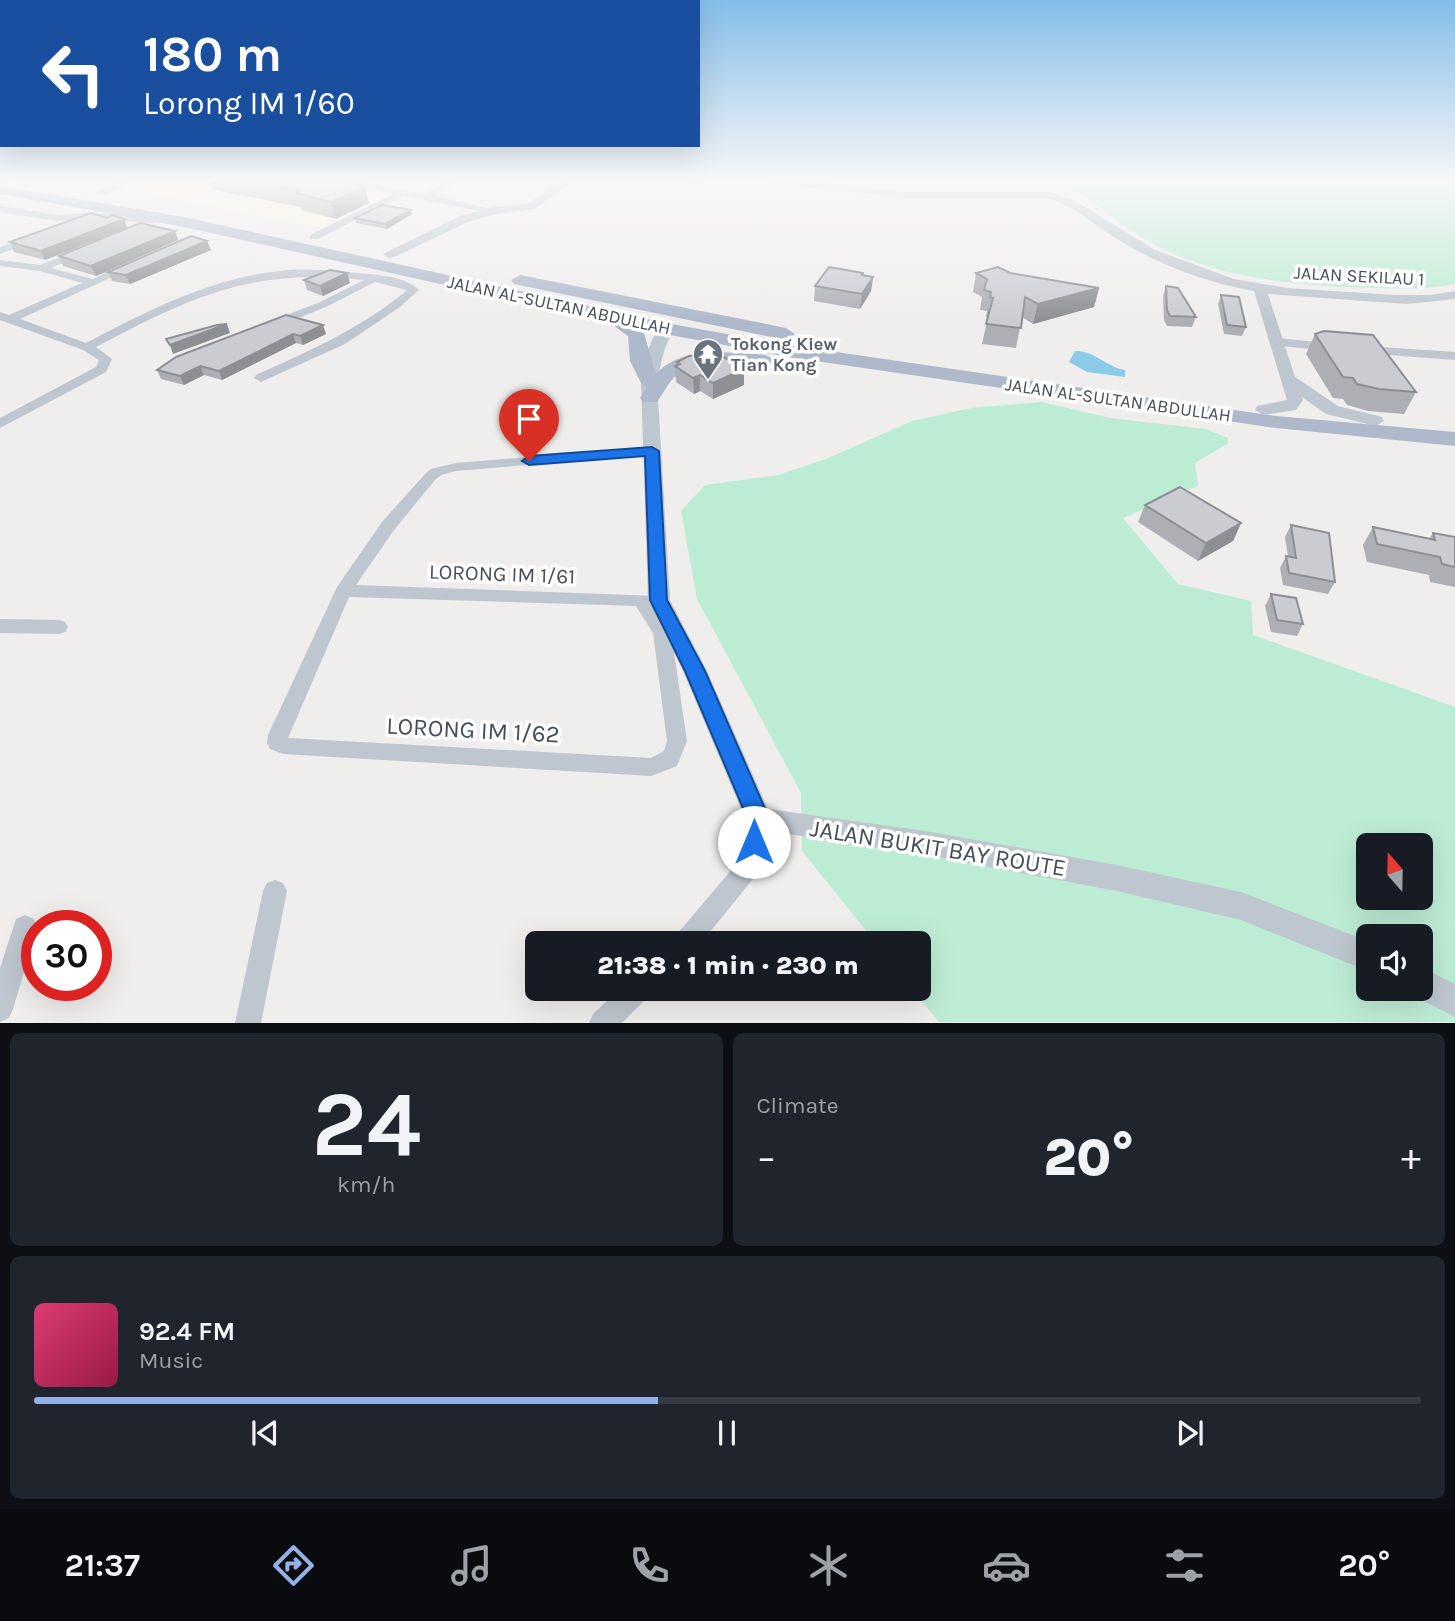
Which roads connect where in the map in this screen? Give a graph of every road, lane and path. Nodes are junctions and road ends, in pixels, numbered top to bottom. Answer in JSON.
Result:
{"nodes":[{"id":1,"x":63,"y":227,"type":"edge"},
{"id":2,"x":206,"y":227,"type":"edge"},
{"id":3,"x":264,"y":227,"type":"edge"},
{"id":4,"x":335,"y":227,"type":"edge"},
{"id":5,"x":450,"y":227,"type":"edge"},
{"id":6,"x":1107,"y":227,"type":"edge"},
{"id":7,"x":60,"y":228,"type":"edge"},
{"id":8,"x":143,"y":228,"type":"edge"},
{"id":9,"x":130,"y":233,"type":"edge"},
{"id":10,"x":36,"y":237,"type":"edge"},
{"id":11,"x":314,"y":237,"type":"junction"},
{"id":12,"x":92,"y":248,"type":"edge"},
{"id":13,"x":0,"y":251,"type":"edge"},
{"id":14,"x":0,"y":263,"type":"edge"},
{"id":15,"x":139,"y":263,"type":"edge"},
{"id":16,"x":382,"y":265,"type":"junction"},
{"id":17,"x":41,"y":268,"type":"junction"},
{"id":18,"x":93,"y":283,"type":"junction"},
{"id":19,"x":1261,"y":289,"type":"junction"},
{"id":20,"x":1455,"y":295,"type":"edge"},
{"id":21,"x":605,"y":316,"type":"junction"},
{"id":22,"x":5,"y":317,"type":"edge"},
{"id":23,"x":666,"y":329,"type":"junction"},
{"id":24,"x":257,"y":330,"type":"edge"},
{"id":25,"x":1276,"y":342,"type":"junction"},
{"id":26,"x":87,"y":347,"type":"junction"},
{"id":27,"x":1455,"y":356,"type":"edge"},
{"id":28,"x":261,"y":378,"type":"dead end"},
{"id":29,"x":1007,"y":380,"type":"junction"},
{"id":30,"x":1290,"y":381,"type":"junction"},
{"id":31,"x":650,"y":390,"type":"junction"},
{"id":32,"x":1264,"y":410,"type":"junction"},
{"id":33,"x":1376,"y":421,"type":"junction"},
{"id":34,"x":0,"y":424,"type":"edge"},
{"id":35,"x":1455,"y":428,"type":"edge"},
{"id":36,"x":1455,"y":439,"type":"edge"},
{"id":37,"x":652,"y":451,"type":"junction"},
{"id":38,"x":343,"y":591,"type":"junction"},
{"id":39,"x":650,"y":600,"type":"junction"},
{"id":40,"x":0,"y":626,"type":"edge"},
{"id":41,"x":59,"y":626,"type":"dead end"},
{"id":42,"x":759,"y":820,"type":"junction"},
{"id":43,"x":275,"y":891,"type":"dead end"},
{"id":44,"x":696,"y":931,"type":"edge"},
{"id":45,"x":21,"y":941,"type":"edge"},
{"id":46,"x":1356,"y":951,"type":"edge"},
{"id":47,"x":1433,"y":989,"type":"edge"},
{"id":48,"x":625,"y":1001,"type":"edge"},
{"id":49,"x":1455,"y":1001,"type":"edge"},
{"id":50,"x":0,"y":1009,"type":"edge"},
{"id":51,"x":248,"y":1023,"type":"edge"},
{"id":52,"x":602,"y":1023,"type":"edge"}],
"edges":[{"from":1,"to":7,"type":"street"},
{"from":2,"to":16,"type":"main road","name":"JALAN AL-SULTAN ABDULLAH"},
{"from":3,"to":11,"type":"main road","name":"JALAN AL-SULTAN ABDULLAH"},
{"from":4,"to":11,"type":"street"},
{"from":5,"to":16,"type":"street"},
{"from":6,"to":19,"type":"street","name":"JALAN SEKILAU 1"},
{"from":8,"to":9,"type":"street"},
{"from":10,"to":13,"type":"street"},
{"from":11,"to":16,"type":"main road","name":"JALAN AL-SULTAN ABDULLAH"},
{"from":12,"to":17,"type":"street"},
{"from":14,"to":17,"type":"street"},
{"from":15,"to":18,"type":"street"},
{"from":16,"to":21,"type":"main road","name":"JALAN AL-SULTAN ABDULLAH"},
{"from":16,"to":23,"type":"main road"},
{"from":16,"to":24,"type":"street"},
{"from":16,"to":26,"type":"street"},
{"from":16,"to":28,"type":"street"},
{"from":16,"to":29,"type":"main road","name":"JALAN AL-SULTAN ABDULLAH"},
{"from":17,"to":18,"type":"street"},
{"from":18,"to":22,"type":"street"},
{"from":19,"to":20,"type":"street","name":"JALAN SEKILAU 1"},
{"from":19,"to":25,"type":"street"},
{"from":21,"to":23,"type":"main road","name":"JALAN AL-SULTAN ABDULLAH"},
{"from":21,"to":31,"type":"main road"},
{"from":22,"to":26,"type":"street"},
{"from":23,"to":29,"type":"main road","name":"JALAN AL-SULTAN ABDULLAH"},
{"from":23,"to":31,"type":"street"},
{"from":25,"to":27,"type":"street"},
{"from":25,"to":30,"type":"street"},
{"from":26,"to":34,"type":"street"},
{"from":29,"to":31,"type":"main road"},
{"from":29,"to":32,"type":"main road","name":"JALAN AL-SULTAN ABDULLAH"},
{"from":29,"to":36,"type":"main road","name":"JALAN AL-SULTAN ABDULLAH"},
{"from":30,"to":32,"type":"street"},
{"from":30,"to":33,"type":"street"},
{"from":31,"to":37,"type":"street"},
{"from":32,"to":33,"type":"main road","name":"JALAN AL-SULTAN ABDULLAH"},
{"from":33,"to":35,"type":"main road","name":"JALAN AL-SULTAN ABDULLAH"},
{"from":37,"to":38,"type":"street"},
{"from":37,"to":39,"type":"street"},
{"from":38,"to":39,"type":"street","name":"LORONG IM 1/61"},
{"from":38,"to":39,"type":"street","name":"LORONG IM 1/62"},
{"from":39,"to":42,"type":"street"},
{"from":40,"to":41,"type":"street"},
{"from":42,"to":44,"type":"street"},
{"from":42,"to":46,"type":"street","name":"JALAN BUKIT BAY ROUTE"},
{"from":43,"to":51,"type":"street"},
{"from":45,"to":50,"type":"street"},
{"from":47,"to":49,"type":"street"},
{"from":48,"to":52,"type":"street"}]}
